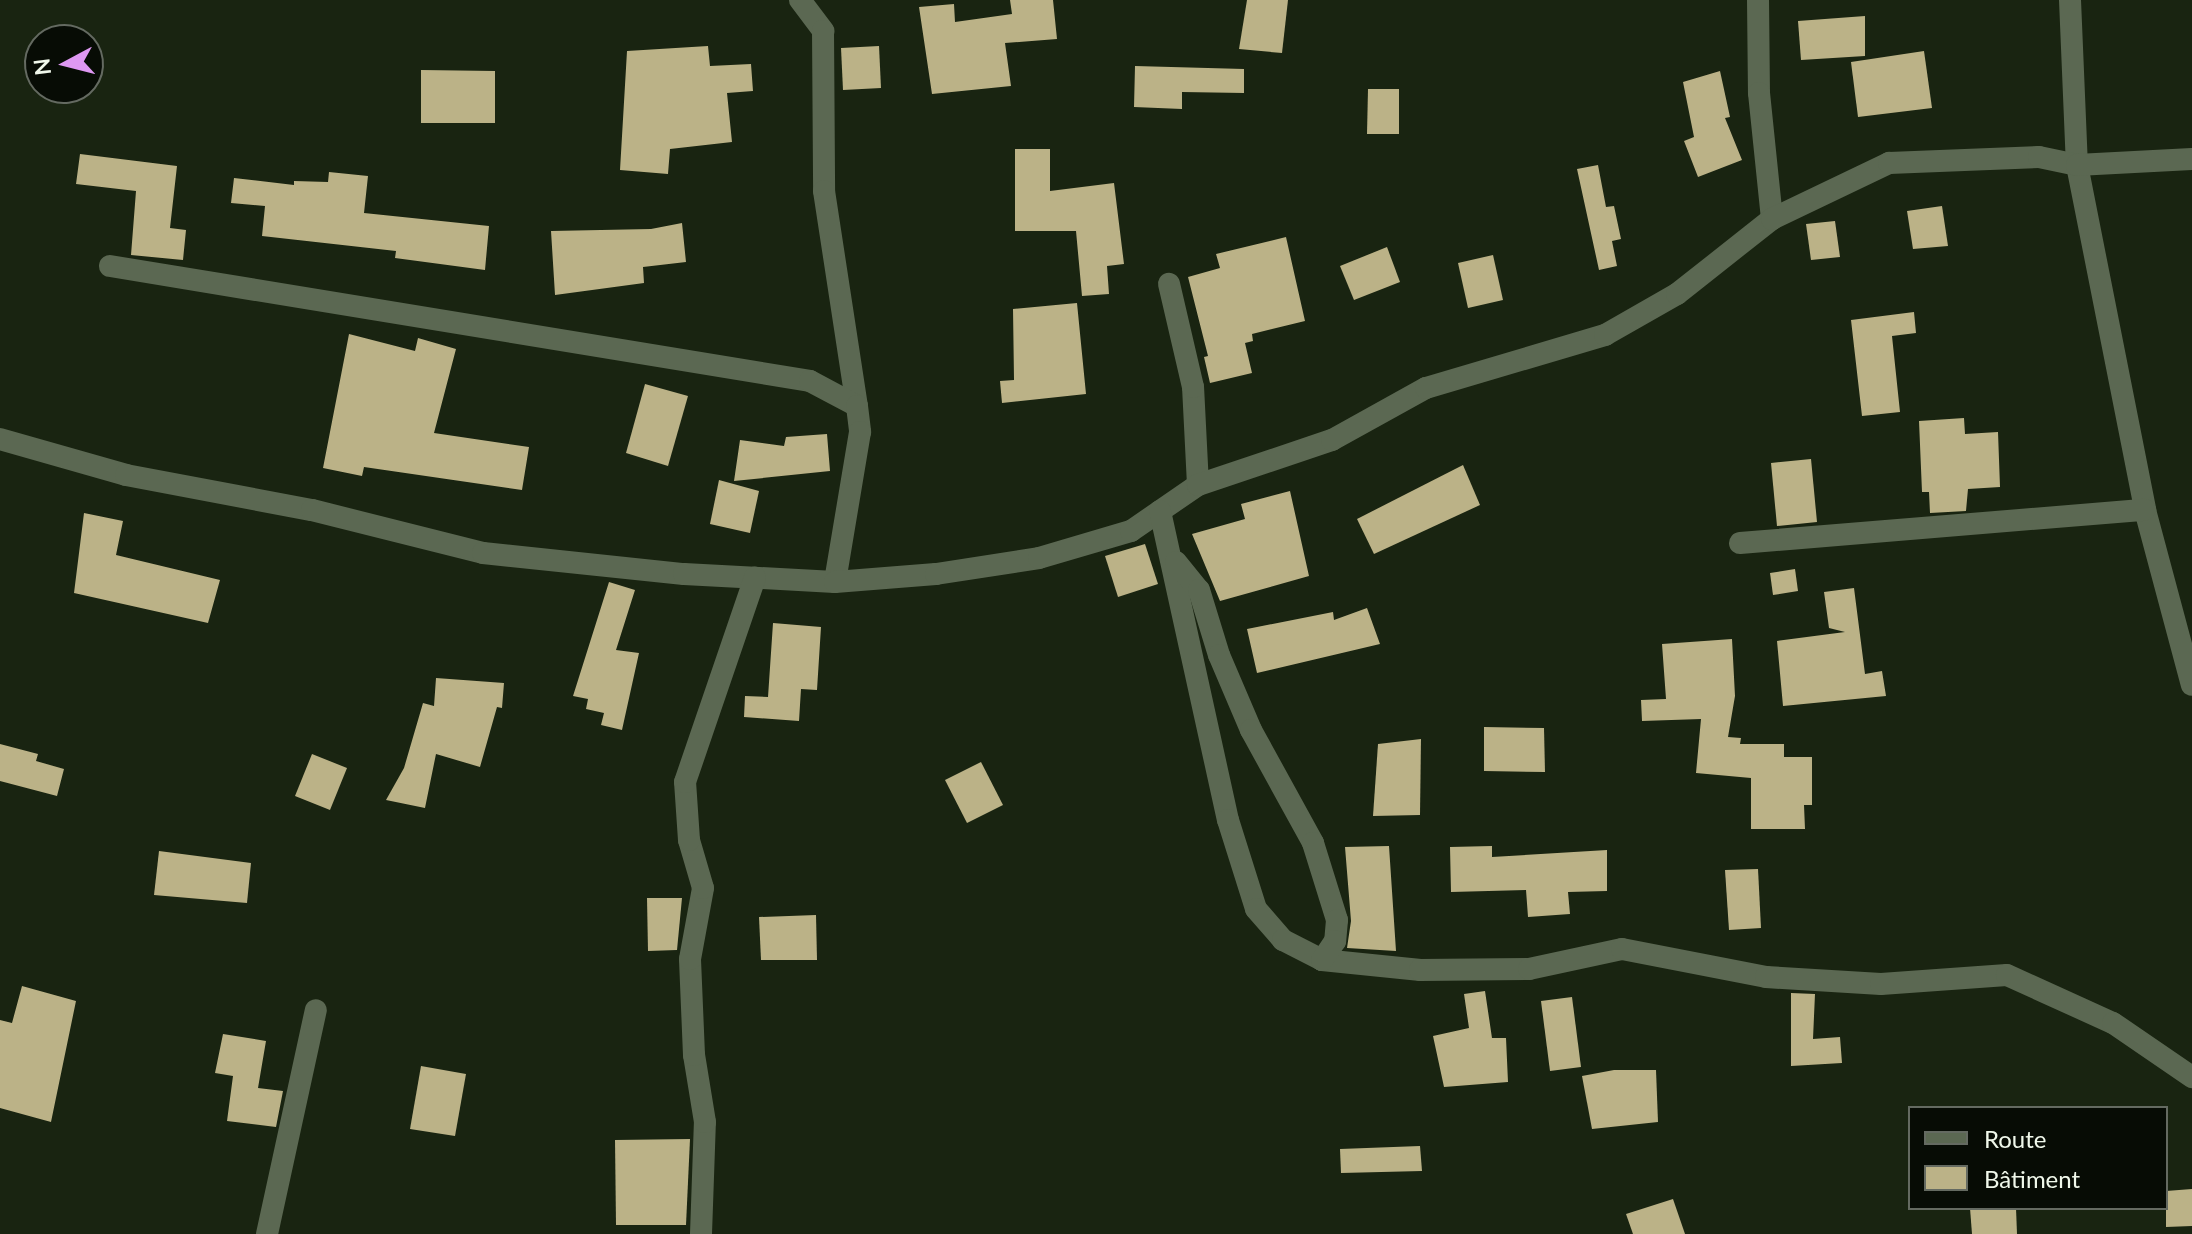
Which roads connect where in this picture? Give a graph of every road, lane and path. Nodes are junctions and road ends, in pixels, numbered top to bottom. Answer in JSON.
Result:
{"nodes":[{"id":1,"x":800,"y":0,"type":"edge"},
{"id":2,"x":809,"y":0,"type":"edge"},
{"id":3,"x":1758,"y":0,"type":"edge"},
{"id":4,"x":2070,"y":0,"type":"edge"},
{"id":5,"x":2192,"y":159,"type":"edge"},
{"id":6,"x":2077,"y":165,"type":"junction"},
{"id":7,"x":1772,"y":219,"type":"junction"},
{"id":8,"x":110,"y":266,"type":"dead end"},
{"id":9,"x":1169,"y":284,"type":"dead end"},
{"id":10,"x":857,"y":406,"type":"junction"},
{"id":11,"x":0,"y":439,"type":"edge"},
{"id":12,"x":1198,"y":485,"type":"junction"},
{"id":13,"x":2145,"y":510,"type":"junction"},
{"id":14,"x":1160,"y":511,"type":"junction"},
{"id":15,"x":1740,"y":543,"type":"dead end"},
{"id":16,"x":1173,"y":558,"type":"junction"},
{"id":17,"x":755,"y":578,"type":"junction"},
{"id":18,"x":835,"y":582,"type":"junction"},
{"id":19,"x":2192,"y":685,"type":"edge"},
{"id":20,"x":1322,"y":960,"type":"junction"},
{"id":21,"x":316,"y":1010,"type":"dead end"},
{"id":22,"x":2192,"y":1077,"type":"edge"},
{"id":23,"x":267,"y":1234,"type":"edge"},
{"id":24,"x":701,"y":1234,"type":"edge"}],
"edges":[{"from":1,"to":2,"type":"street"},
{"from":1,"to":10,"type":"street"},
{"from":3,"to":7,"type":"street"},
{"from":4,"to":6,"type":"street"},
{"from":5,"to":6,"type":"street"},
{"from":6,"to":7,"type":"street"},
{"from":6,"to":13,"type":"street"},
{"from":7,"to":12,"type":"street"},
{"from":8,"to":10,"type":"street"},
{"from":9,"to":12,"type":"street"},
{"from":10,"to":18,"type":"street"},
{"from":11,"to":17,"type":"street"},
{"from":12,"to":14,"type":"street"},
{"from":13,"to":15,"type":"street"},
{"from":13,"to":19,"type":"street"},
{"from":14,"to":16,"type":"street"},
{"from":14,"to":18,"type":"street"},
{"from":16,"to":20,"type":"street"},
{"from":16,"to":20,"type":"street"},
{"from":17,"to":18,"type":"street"},
{"from":17,"to":24,"type":"street"},
{"from":20,"to":22,"type":"street"},
{"from":21,"to":23,"type":"street"}]}
